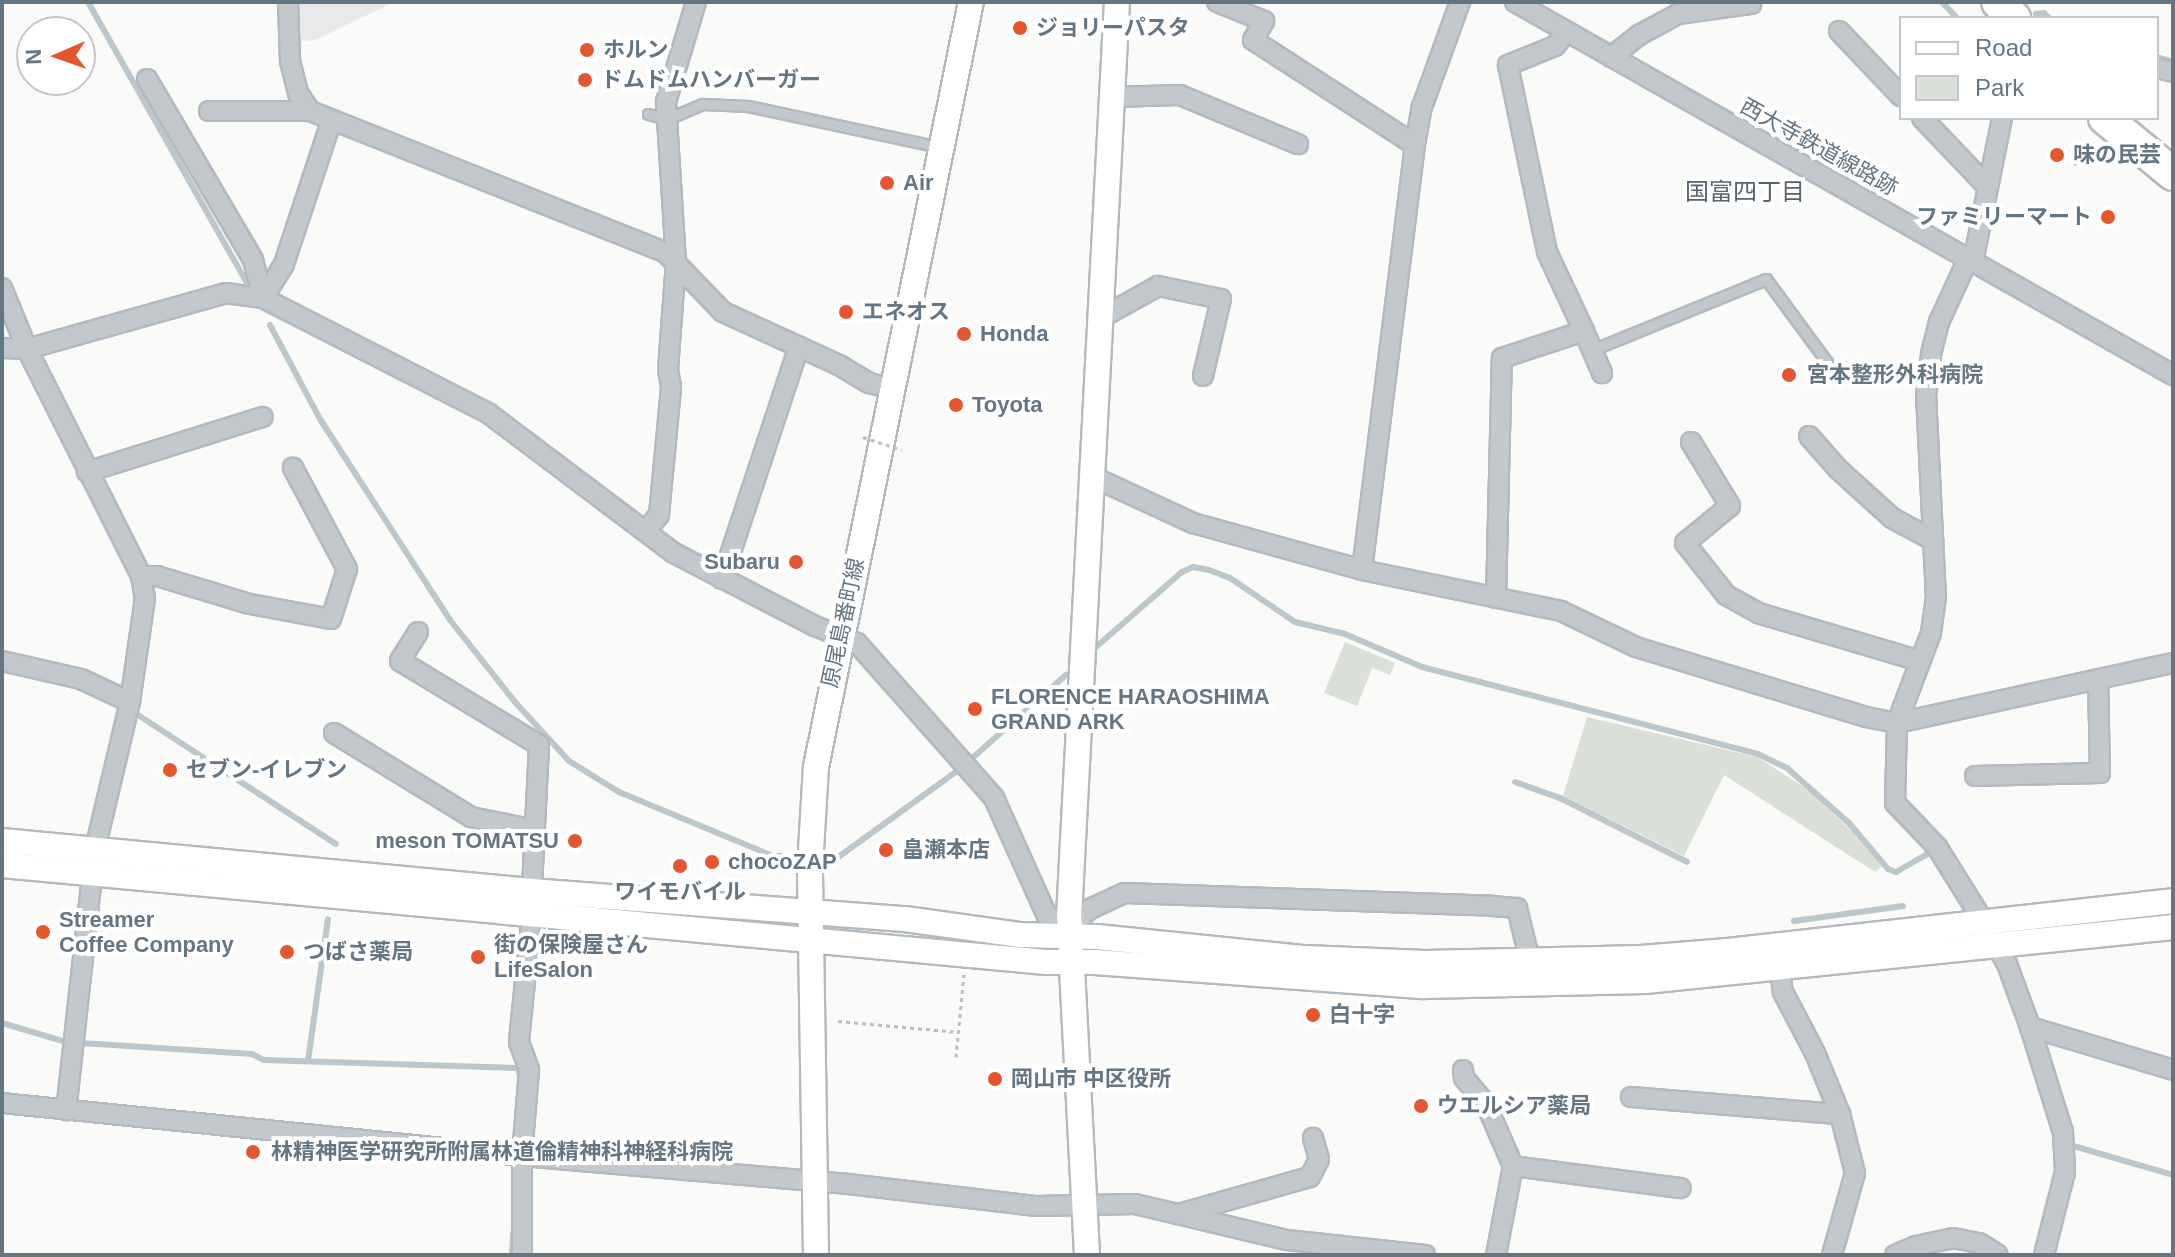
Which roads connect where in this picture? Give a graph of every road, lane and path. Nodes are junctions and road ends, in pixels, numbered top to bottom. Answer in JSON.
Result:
{"nodes":[{"id":1,"x":288,"y":2,"type":"edge"},
{"id":2,"x":696,"y":2,"type":"edge"},
{"id":3,"x":971,"y":2,"type":"edge"},
{"id":4,"x":1117,"y":2,"type":"edge"},
{"id":5,"x":1217,"y":2,"type":"edge"},
{"id":6,"x":1460,"y":2,"type":"edge"},
{"id":7,"x":1515,"y":2,"type":"edge"},
{"id":8,"x":1751,"y":4,"type":"edge"},
{"id":9,"x":1839,"y":31,"type":"dead end"},
{"id":10,"x":1566,"y":32,"type":"junction"},
{"id":11,"x":1611,"y":57,"type":"junction"},
{"id":12,"x":147,"y":79,"type":"dead end"},
{"id":13,"x":1899,"y":94,"type":"edge"},
{"id":14,"x":1111,"y":97,"type":"junction"},
{"id":15,"x":209,"y":111,"type":"dead end"},
{"id":16,"x":310,"y":111,"type":"junction"},
{"id":17,"x":648,"y":114,"type":"dead end"},
{"id":18,"x":667,"y":119,"type":"junction"},
{"id":19,"x":1924,"y":120,"type":"edge"},
{"id":20,"x":2002,"y":120,"type":"edge"},
{"id":21,"x":2131,"y":120,"type":"edge"},
{"id":22,"x":331,"y":122,"type":"junction"},
{"id":23,"x":2097,"y":128,"type":"edge"},
{"id":24,"x":1298,"y":144,"type":"dead end"},
{"id":25,"x":1415,"y":145,"type":"junction"},
{"id":26,"x":942,"y":148,"type":"junction"},
{"id":27,"x":2173,"y":155,"type":"edge"},
{"id":28,"x":2074,"y":165,"type":"dead end"},
{"id":29,"x":2173,"y":174,"type":"edge"},
{"id":30,"x":1988,"y":187,"type":"junction"},
{"id":31,"x":1970,"y":261,"type":"junction"},
{"id":32,"x":676,"y":262,"type":"junction"},
{"id":33,"x":2,"y":288,"type":"edge"},
{"id":34,"x":263,"y":298,"type":"junction"},
{"id":35,"x":1099,"y":319,"type":"junction"},
{"id":36,"x":1584,"y":331,"type":"junction"},
{"id":37,"x":799,"y":346,"type":"junction"},
{"id":38,"x":2,"y":348,"type":"edge"},
{"id":39,"x":27,"y":349,"type":"junction"},
{"id":40,"x":1592,"y":350,"type":"junction"},
{"id":41,"x":1602,"y":373,"type":"dead end"},
{"id":42,"x":1835,"y":373,"type":"dead end"},
{"id":43,"x":2173,"y":375,"type":"edge"},
{"id":44,"x":1203,"y":376,"type":"dead end"},
{"id":45,"x":893,"y":389,"type":"junction"},
{"id":46,"x":263,"y":417,"type":"dead end"},
{"id":47,"x":1809,"y":436,"type":"dead end"},
{"id":48,"x":863,"y":437,"type":"dead end"},
{"id":49,"x":1691,"y":442,"type":"dead end"},
{"id":50,"x":902,"y":450,"type":"dead end"},
{"id":51,"x":293,"y":468,"type":"dead end"},
{"id":52,"x":87,"y":472,"type":"junction"},
{"id":53,"x":1089,"y":475,"type":"junction"},
{"id":54,"x":646,"y":531,"type":"junction"},
{"id":55,"x":1933,"y":540,"type":"junction"},
{"id":56,"x":1362,"y":570,"type":"junction"},
{"id":57,"x":141,"y":576,"type":"junction"},
{"id":58,"x":722,"y":579,"type":"junction"},
{"id":59,"x":1496,"y":598,"type":"junction"},
{"id":60,"x":418,"y":632,"type":"dead end"},
{"id":61,"x":840,"y":636,"type":"junction"},
{"id":62,"x":2,"y":661,"type":"edge"},
{"id":63,"x":1920,"y":661,"type":"junction"},
{"id":64,"x":2173,"y":663,"type":"edge"},
{"id":65,"x":2098,"y":679,"type":"junction"},
{"id":66,"x":130,"y":702,"type":"junction"},
{"id":67,"x":1897,"y":723,"type":"junction"},
{"id":68,"x":334,"y":733,"type":"dead end"},
{"id":69,"x":1975,"y":776,"type":"dead end"},
{"id":70,"x":535,"y":830,"type":"junction"},
{"id":71,"x":2,"y":841,"type":"edge"},
{"id":72,"x":93,"y":861,"type":"junction"},
{"id":73,"x":2,"y":865,"type":"edge"},
{"id":74,"x":2173,"y":901,"type":"edge"},
{"id":75,"x":531,"y":902,"type":"junction"},
{"id":76,"x":811,"y":913,"type":"junction"},
{"id":77,"x":1983,"y":921,"type":"junction"},
{"id":78,"x":2173,"y":927,"type":"edge"},
{"id":79,"x":1069,"y":932,"type":"junction"},
{"id":80,"x":811,"y":940,"type":"junction"},
{"id":81,"x":1996,"y":945,"type":"junction"},
{"id":82,"x":1530,"y":961,"type":"junction"},
{"id":83,"x":1069,"y":962,"type":"junction"},
{"id":84,"x":1780,"y":969,"type":"junction"},
{"id":85,"x":965,"y":970,"type":"dead end"},
{"id":86,"x":838,"y":1021,"type":"dead end"},
{"id":87,"x":2030,"y":1027,"type":"junction"},
{"id":88,"x":959,"y":1032,"type":"junction"},
{"id":89,"x":956,"y":1057,"type":"dead end"},
{"id":90,"x":1463,"y":1070,"type":"dead end"},
{"id":91,"x":2173,"y":1070,"type":"edge"},
{"id":92,"x":1631,"y":1097,"type":"dead end"},
{"id":93,"x":2,"y":1103,"type":"edge"},
{"id":94,"x":66,"y":1110,"type":"junction"},
{"id":95,"x":1840,"y":1114,"type":"junction"},
{"id":96,"x":1313,"y":1138,"type":"dead end"},
{"id":97,"x":522,"y":1156,"type":"junction"},
{"id":98,"x":1513,"y":1166,"type":"junction"},
{"id":99,"x":815,"y":1182,"type":"junction"},
{"id":100,"x":1681,"y":1188,"type":"dead end"},
{"id":101,"x":1084,"y":1203,"type":"junction"},
{"id":102,"x":1176,"y":1215,"type":"junction"},
{"id":103,"x":522,"y":1255,"type":"edge"},
{"id":104,"x":816,"y":1255,"type":"edge"},
{"id":105,"x":1087,"y":1255,"type":"edge"},
{"id":106,"x":1425,"y":1255,"type":"edge"},
{"id":107,"x":1496,"y":1255,"type":"edge"},
{"id":108,"x":1832,"y":1255,"type":"edge"},
{"id":109,"x":1895,"y":1255,"type":"edge"},
{"id":110,"x":1998,"y":1255,"type":"edge"},
{"id":111,"x":2044,"y":1255,"type":"edge"}],
"edges":[{"from":1,"to":16,"type":"street"},
{"from":2,"to":18,"type":"street"},
{"from":3,"to":26,"type":"street","name":"原尾島番町線"},
{"from":4,"to":14,"type":"street"},
{"from":5,"to":25,"type":"street"},
{"from":6,"to":25,"type":"street"},
{"from":7,"to":10,"type":"street","name":"西大寺鉄道線路跡"},
{"from":8,"to":11,"type":"street"},
{"from":9,"to":13,"type":"street"},
{"from":10,"to":11,"type":"street","name":"西大寺鉄道線路跡"},
{"from":10,"to":36,"type":"street"},
{"from":11,"to":31,"type":"street","name":"西大寺鉄道線路跡"},
{"from":12,"to":34,"type":"street"},
{"from":14,"to":24,"type":"street"},
{"from":14,"to":35,"type":"street"},
{"from":15,"to":16,"type":"street"},
{"from":16,"to":22,"type":"street"},
{"from":17,"to":18,"type":"lane"},
{"from":18,"to":26,"type":"lane"},
{"from":18,"to":32,"type":"street"},
{"from":19,"to":30,"type":"street"},
{"from":20,"to":30,"type":"street"},
{"from":21,"to":27,"type":"highway"},
{"from":22,"to":32,"type":"street"},
{"from":22,"to":34,"type":"street"},
{"from":23,"to":28,"type":"path"},
{"from":23,"to":29,"type":"highway"},
{"from":25,"to":56,"type":"street"},
{"from":26,"to":45,"type":"street","name":"原尾島番町線"},
{"from":30,"to":31,"type":"street"},
{"from":31,"to":43,"type":"street","name":"西大寺鉄道線路跡"},
{"from":31,"to":55,"type":"street"},
{"from":32,"to":37,"type":"street"},
{"from":32,"to":54,"type":"street"},
{"from":33,"to":39,"type":"street"},
{"from":34,"to":39,"type":"street"},
{"from":34,"to":54,"type":"street"},
{"from":35,"to":44,"type":"street"},
{"from":35,"to":53,"type":"street"},
{"from":36,"to":40,"type":"street"},
{"from":36,"to":59,"type":"street"},
{"from":37,"to":45,"type":"street"},
{"from":37,"to":58,"type":"street"},
{"from":38,"to":39,"type":"street"},
{"from":39,"to":52,"type":"street"},
{"from":40,"to":41,"type":"street"},
{"from":40,"to":42,"type":"lane"},
{"from":45,"to":61,"type":"street","name":"原尾島番町線"},
{"from":46,"to":52,"type":"street"},
{"from":47,"to":55,"type":"street"},
{"from":48,"to":50,"type":"path","bridge":true},
{"from":49,"to":63,"type":"street"},
{"from":51,"to":57,"type":"street"},
{"from":52,"to":57,"type":"street"},
{"from":53,"to":56,"type":"street"},
{"from":53,"to":79,"type":"street"},
{"from":54,"to":58,"type":"street"},
{"from":55,"to":63,"type":"street"},
{"from":56,"to":59,"type":"street"},
{"from":57,"to":66,"type":"street"},
{"from":58,"to":61,"type":"street"},
{"from":59,"to":67,"type":"street"},
{"from":60,"to":70,"type":"street"},
{"from":61,"to":76,"type":"street","name":"原尾島番町線"},
{"from":61,"to":79,"type":"street"},
{"from":62,"to":66,"type":"street"},
{"from":63,"to":67,"type":"street"},
{"from":64,"to":65,"type":"street"},
{"from":65,"to":67,"type":"street"},
{"from":65,"to":69,"type":"street"},
{"from":66,"to":72,"type":"street"},
{"from":67,"to":77,"type":"street"},
{"from":68,"to":70,"type":"street"},
{"from":70,"to":75,"type":"street"},
{"from":71,"to":72,"type":"street"},
{"from":72,"to":73,"type":"street"},
{"from":72,"to":75,"type":"street"},
{"from":72,"to":94,"type":"street"},
{"from":74,"to":77,"type":"street"},
{"from":75,"to":76,"type":"street"},
{"from":75,"to":80,"type":"street"},
{"from":75,"to":97,"type":"street"},
{"from":76,"to":79,"type":"street"},
{"from":76,"to":80,"type":"street","name":"原尾島番町線"},
{"from":77,"to":81,"type":"street"},
{"from":77,"to":82,"type":"street"},
{"from":78,"to":81,"type":"street"},
{"from":79,"to":82,"type":"street"},
{"from":79,"to":82,"type":"street"},
{"from":79,"to":83,"type":"street"},
{"from":80,"to":83,"type":"street"},
{"from":80,"to":99,"type":"street","name":"原尾島番町線"},
{"from":81,"to":84,"type":"street"},
{"from":81,"to":87,"type":"street"},
{"from":83,"to":84,"type":"street"},
{"from":83,"to":101,"type":"street"},
{"from":84,"to":95,"type":"street"},
{"from":85,"to":88,"type":"path"},
{"from":86,"to":88,"type":"path"},
{"from":87,"to":91,"type":"street"},
{"from":87,"to":111,"type":"street"},
{"from":88,"to":89,"type":"path"},
{"from":90,"to":98,"type":"street"},
{"from":92,"to":95,"type":"street"},
{"from":93,"to":94,"type":"street"},
{"from":94,"to":97,"type":"street"},
{"from":95,"to":108,"type":"street"},
{"from":96,"to":102,"type":"street"},
{"from":97,"to":99,"type":"street"},
{"from":97,"to":103,"type":"street"},
{"from":98,"to":100,"type":"street"},
{"from":98,"to":107,"type":"street"},
{"from":99,"to":101,"type":"street"},
{"from":99,"to":104,"type":"street","name":"原尾島番町線"},
{"from":101,"to":102,"type":"street"},
{"from":101,"to":105,"type":"street"},
{"from":102,"to":106,"type":"street"},
{"from":109,"to":110,"type":"street"}]}
